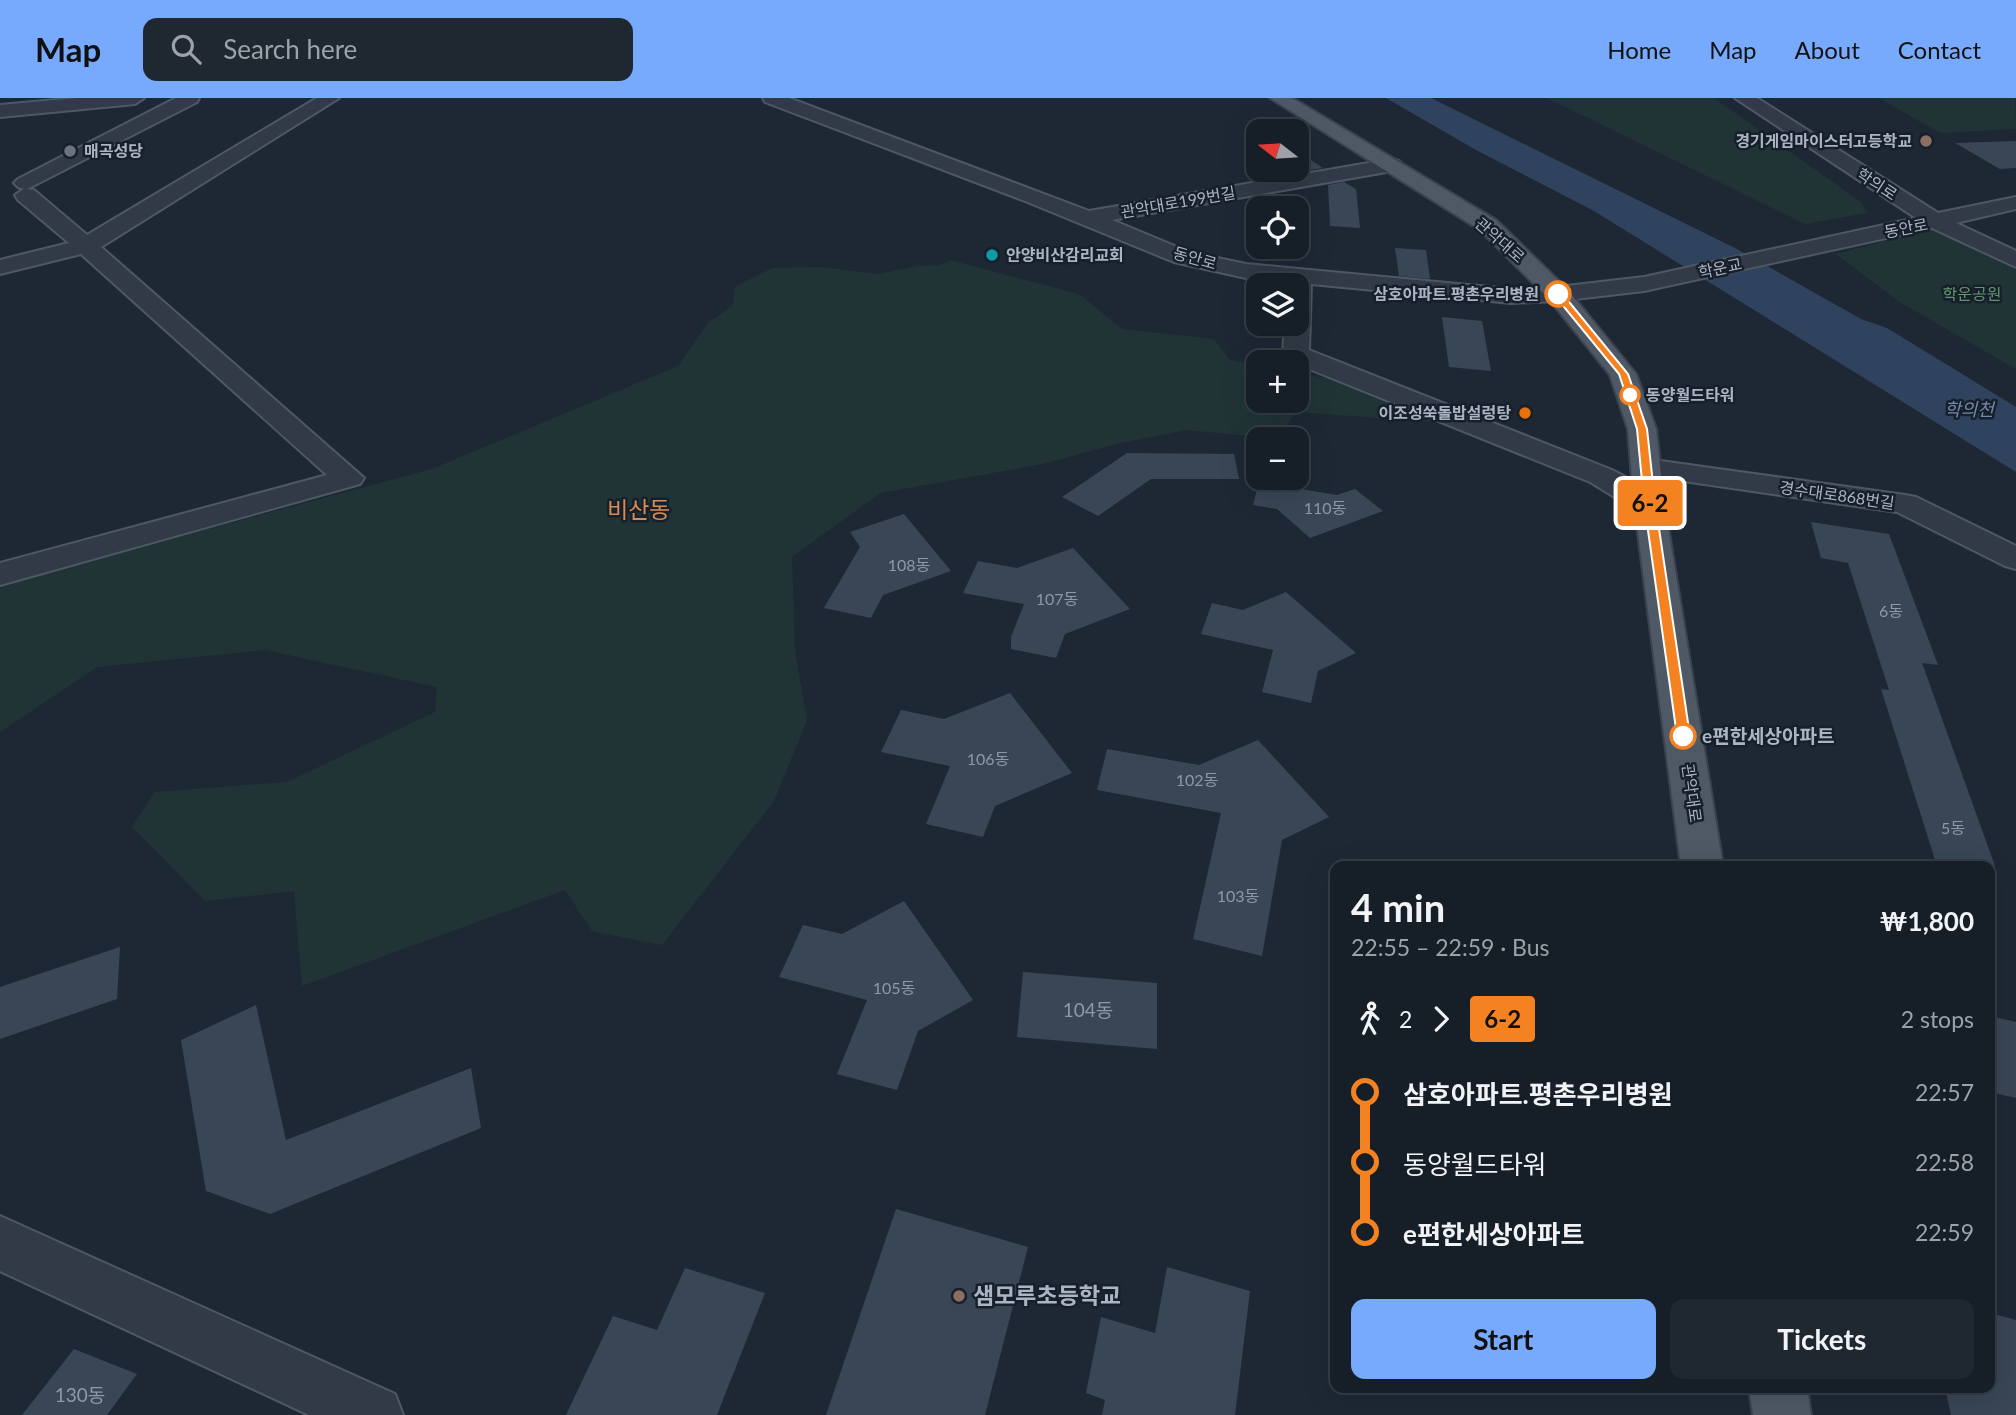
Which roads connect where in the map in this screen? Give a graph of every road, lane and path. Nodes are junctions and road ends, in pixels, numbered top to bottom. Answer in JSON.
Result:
{"nodes":[{"id":1,"x":135,"y":98,"type":"edge"},
{"id":2,"x":190,"y":98,"type":"edge"},
{"id":3,"x":330,"y":98,"type":"edge"},
{"id":4,"x":772,"y":98,"type":"edge"},
{"id":5,"x":1279,"y":98,"type":"edge"},
{"id":6,"x":1744,"y":98,"type":"edge"},
{"id":7,"x":0,"y":111,"type":"edge"},
{"id":8,"x":1392,"y":166,"type":"junction"},
{"id":9,"x":25,"y":189,"type":"junction"},
{"id":10,"x":2,"y":194,"type":"edge"},
{"id":11,"x":2016,"y":203,"type":"edge"},
{"id":12,"x":1088,"y":218,"type":"junction"},
{"id":13,"x":1937,"y":222,"type":"junction"},
{"id":14,"x":86,"y":246,"type":"junction"},
{"id":15,"x":1796,"y":251,"type":"joint"},
{"id":16,"x":2016,"y":260,"type":"edge"},
{"id":17,"x":0,"y":267,"type":"edge"},
{"id":18,"x":1267,"y":273,"type":"edge"},
{"id":19,"x":1309,"y":277,"type":"edge"},
{"id":20,"x":1644,"y":284,"type":"joint"},
{"id":21,"x":1558,"y":294,"type":"junction"},
{"id":22,"x":1297,"y":336,"type":"edge"},
{"id":23,"x":1646,"y":468,"type":"junction"},
{"id":24,"x":1649,"y":502,"type":"junction"},
{"id":25,"x":2016,"y":559,"type":"edge"},
{"id":26,"x":0,"y":574,"type":"edge"},
{"id":27,"x":1701,"y":861,"type":"edge"},
{"id":28,"x":0,"y":1243,"type":"edge"},
{"id":29,"x":1779,"y":1393,"type":"edge"},
{"id":30,"x":374,"y":1415,"type":"edge"},
{"id":31,"x":1782,"y":1415,"type":"edge"}],
"edges":[{"from":1,"to":7,"type":"street"},
{"from":2,"to":9,"type":"street"},
{"from":3,"to":14,"type":"street"},
{"from":4,"to":12,"type":"street","name":"동안로"},
{"from":5,"to":8,"type":"main road","name":"관악대로"},
{"from":6,"to":13,"type":"street","name":"학의로"},
{"from":8,"to":12,"type":"street","name":"관악대로199번길"},
{"from":8,"to":21,"type":"main road","name":"관악대로"},
{"from":9,"to":10,"type":"street"},
{"from":9,"to":14,"type":"street"},
{"from":11,"to":13,"type":"street","name":"동안로"},
{"from":12,"to":18,"type":"street","name":"동안로"},
{"from":13,"to":15,"type":"street","name":"동안로"},
{"from":13,"to":16,"type":"street","name":"학의로"},
{"from":14,"to":17,"type":"street"},
{"from":14,"to":26,"type":"street"},
{"from":15,"to":20,"type":"street","name":"학운교"},
{"from":19,"to":21,"type":"street","name":"동안로"},
{"from":20,"to":21,"type":"street","name":"동안로"},
{"from":21,"to":23,"type":"main road","name":"관악대로"},
{"from":22,"to":24,"type":"street"},
{"from":23,"to":24,"type":"main road","name":"관악대로"},
{"from":23,"to":25,"type":"street","name":"경수대로868번길"},
{"from":24,"to":27,"type":"main road","name":"관악대로"},
{"from":28,"to":30,"type":"street"},
{"from":29,"to":31,"type":"main road"}]}
